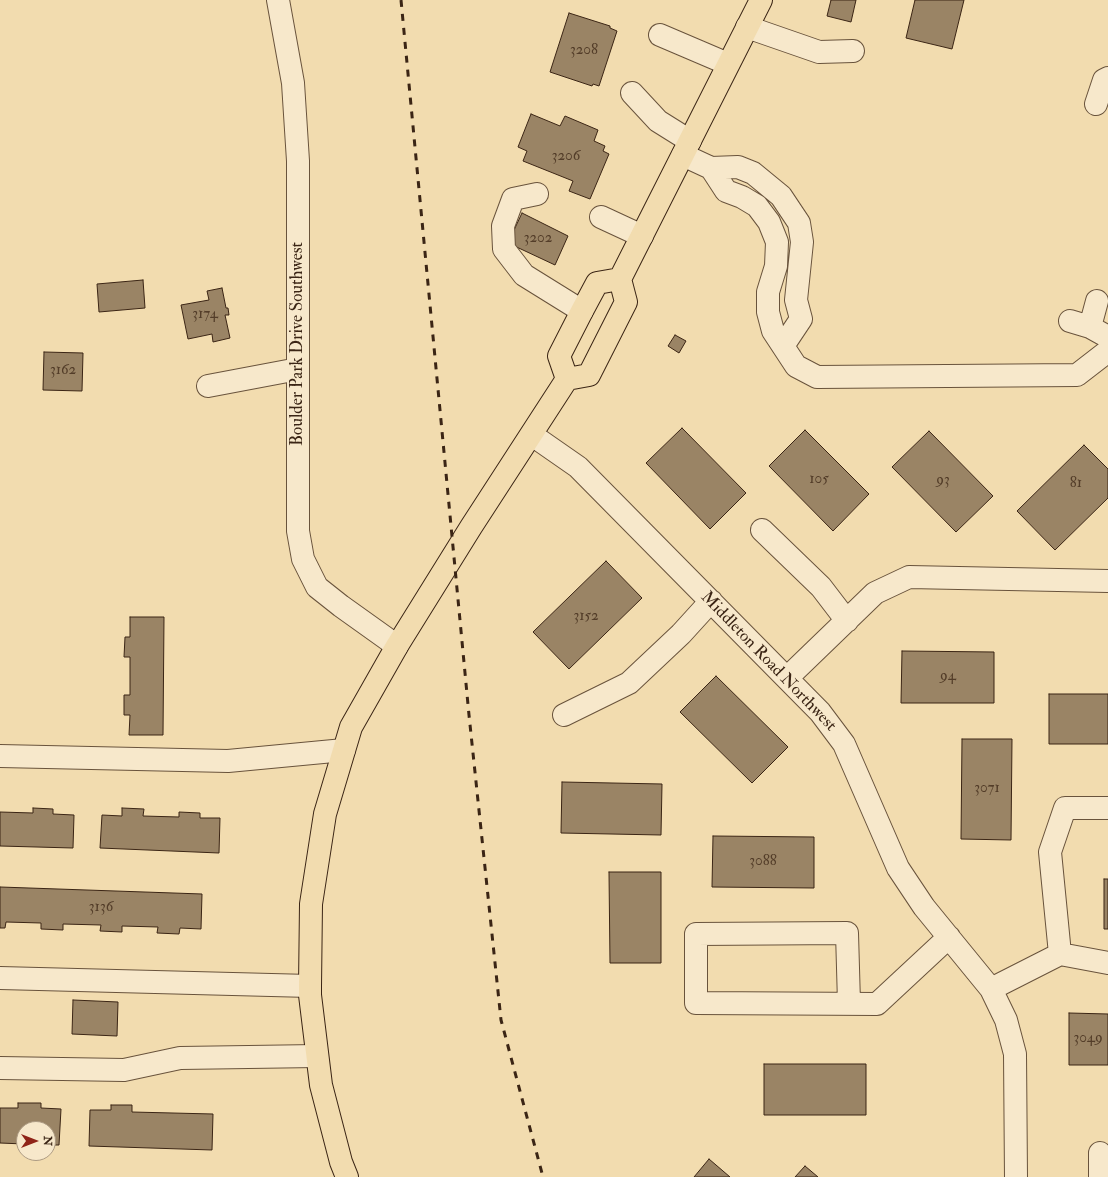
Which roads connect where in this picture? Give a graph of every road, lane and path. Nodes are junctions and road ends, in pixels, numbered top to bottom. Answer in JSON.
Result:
{"nodes":[{"id":1,"x":278,"y":0,"type":"edge"},
{"id":2,"x":761,"y":0,"type":"edge"},
{"id":3,"x":747,"y":27,"type":"junction"},
{"id":4,"x":660,"y":35,"type":"dead end"},
{"id":5,"x":854,"y":50,"type":"dead end"},
{"id":6,"x":728,"y":64,"type":"junction"},
{"id":7,"x":1108,"y":78,"type":"edge"},
{"id":8,"x":632,"y":93,"type":"dead end"},
{"id":9,"x":1096,"y":104,"type":"dead end"},
{"id":10,"x":687,"y":148,"type":"junction"},
{"id":11,"x":711,"y":168,"type":"junction"},
{"id":12,"x":537,"y":194,"type":"dead end"},
{"id":13,"x":601,"y":217,"type":"dead end"},
{"id":14,"x":642,"y":236,"type":"junction"},
{"id":15,"x":620,"y":278,"type":"junction"},
{"id":16,"x":1097,"y":301,"type":"dead end"},
{"id":17,"x":582,"y":311,"type":"junction"},
{"id":18,"x":1090,"y":328,"type":"edge"},
{"id":19,"x":783,"y":346,"type":"junction"},
{"id":20,"x":1108,"y":352,"type":"edge"},
{"id":21,"x":298,"y":369,"type":"junction"},
{"id":22,"x":567,"y":379,"type":"junction"},
{"id":23,"x":208,"y":386,"type":"dead end"},
{"id":24,"x":532,"y":435,"type":"junction"},
{"id":25,"x":762,"y":530,"type":"dead end"},
{"id":26,"x":1108,"y":581,"type":"edge"},
{"id":27,"x":711,"y":601,"type":"junction"},
{"id":28,"x":847,"y":621,"type":"junction"},
{"id":29,"x":397,"y":646,"type":"junction"},
{"id":30,"x":787,"y":678,"type":"junction"},
{"id":31,"x":564,"y":715,"type":"dead end"},
{"id":32,"x":344,"y":750,"type":"junction"},
{"id":33,"x":0,"y":756,"type":"edge"},
{"id":34,"x":1108,"y":808,"type":"edge"},
{"id":35,"x":949,"y":937,"type":"junction"},
{"id":36,"x":1060,"y":954,"type":"junction"},
{"id":37,"x":1108,"y":963,"type":"edge"},
{"id":38,"x":0,"y":978,"type":"edge"},
{"id":39,"x":310,"y":986,"type":"junction"},
{"id":40,"x":991,"y":989,"type":"junction"},
{"id":41,"x":849,"y":1003,"type":"junction"},
{"id":42,"x":317,"y":1056,"type":"junction"},
{"id":43,"x":0,"y":1068,"type":"edge"},
{"id":44,"x":1100,"y":1153,"type":"dead end"},
{"id":45,"x":347,"y":1177,"type":"edge"},
{"id":46,"x":1016,"y":1177,"type":"edge"},
{"id":47,"x":1100,"y":1177,"type":"edge"}],
"edges":[{"from":1,"to":21,"type":"street","name":"Boulder Park Drive Southwest"},
{"from":2,"to":3,"type":"main road"},
{"from":3,"to":5,"type":"street"},
{"from":3,"to":6,"type":"main road"},
{"from":4,"to":6,"type":"street"},
{"from":6,"to":10,"type":"main road"},
{"from":7,"to":9,"type":"street"},
{"from":8,"to":10,"type":"street"},
{"from":10,"to":11,"type":"street"},
{"from":10,"to":14,"type":"main road"},
{"from":11,"to":19,"type":"street"},
{"from":11,"to":19,"type":"street"},
{"from":12,"to":17,"type":"street"},
{"from":13,"to":14,"type":"street"},
{"from":14,"to":15,"type":"main road"},
{"from":15,"to":17,"type":"main road"},
{"from":15,"to":22,"type":"main road"},
{"from":16,"to":18,"type":"street"},
{"from":17,"to":22,"type":"main road"},
{"from":19,"to":20,"type":"street"},
{"from":21,"to":23,"type":"street"},
{"from":21,"to":29,"type":"street","name":"Boulder Park Drive Southwest"},
{"from":22,"to":24,"type":"main road"},
{"from":24,"to":27,"type":"street","name":"Middleton Road Northwest"},
{"from":24,"to":29,"type":"main road"},
{"from":25,"to":28,"type":"street"},
{"from":26,"to":28,"type":"street"},
{"from":27,"to":30,"type":"street","name":"Middleton Road Northwest"},
{"from":27,"to":31,"type":"street"},
{"from":28,"to":30,"type":"street"},
{"from":29,"to":32,"type":"main road"},
{"from":30,"to":35,"type":"street","name":"Middleton Road Northwest"},
{"from":32,"to":33,"type":"street"},
{"from":32,"to":39,"type":"main road"},
{"from":34,"to":36,"type":"street"},
{"from":35,"to":40,"type":"street","name":"Middleton Road Northwest"},
{"from":35,"to":41,"type":"street"},
{"from":36,"to":37,"type":"street"},
{"from":36,"to":40,"type":"street"},
{"from":38,"to":39,"type":"street"},
{"from":39,"to":42,"type":"main road"},
{"from":40,"to":46,"type":"street","name":"Middleton Road Northwest"},
{"from":41,"to":41,"type":"street"},
{"from":42,"to":43,"type":"street"},
{"from":42,"to":45,"type":"main road"},
{"from":44,"to":47,"type":"street"}]}
